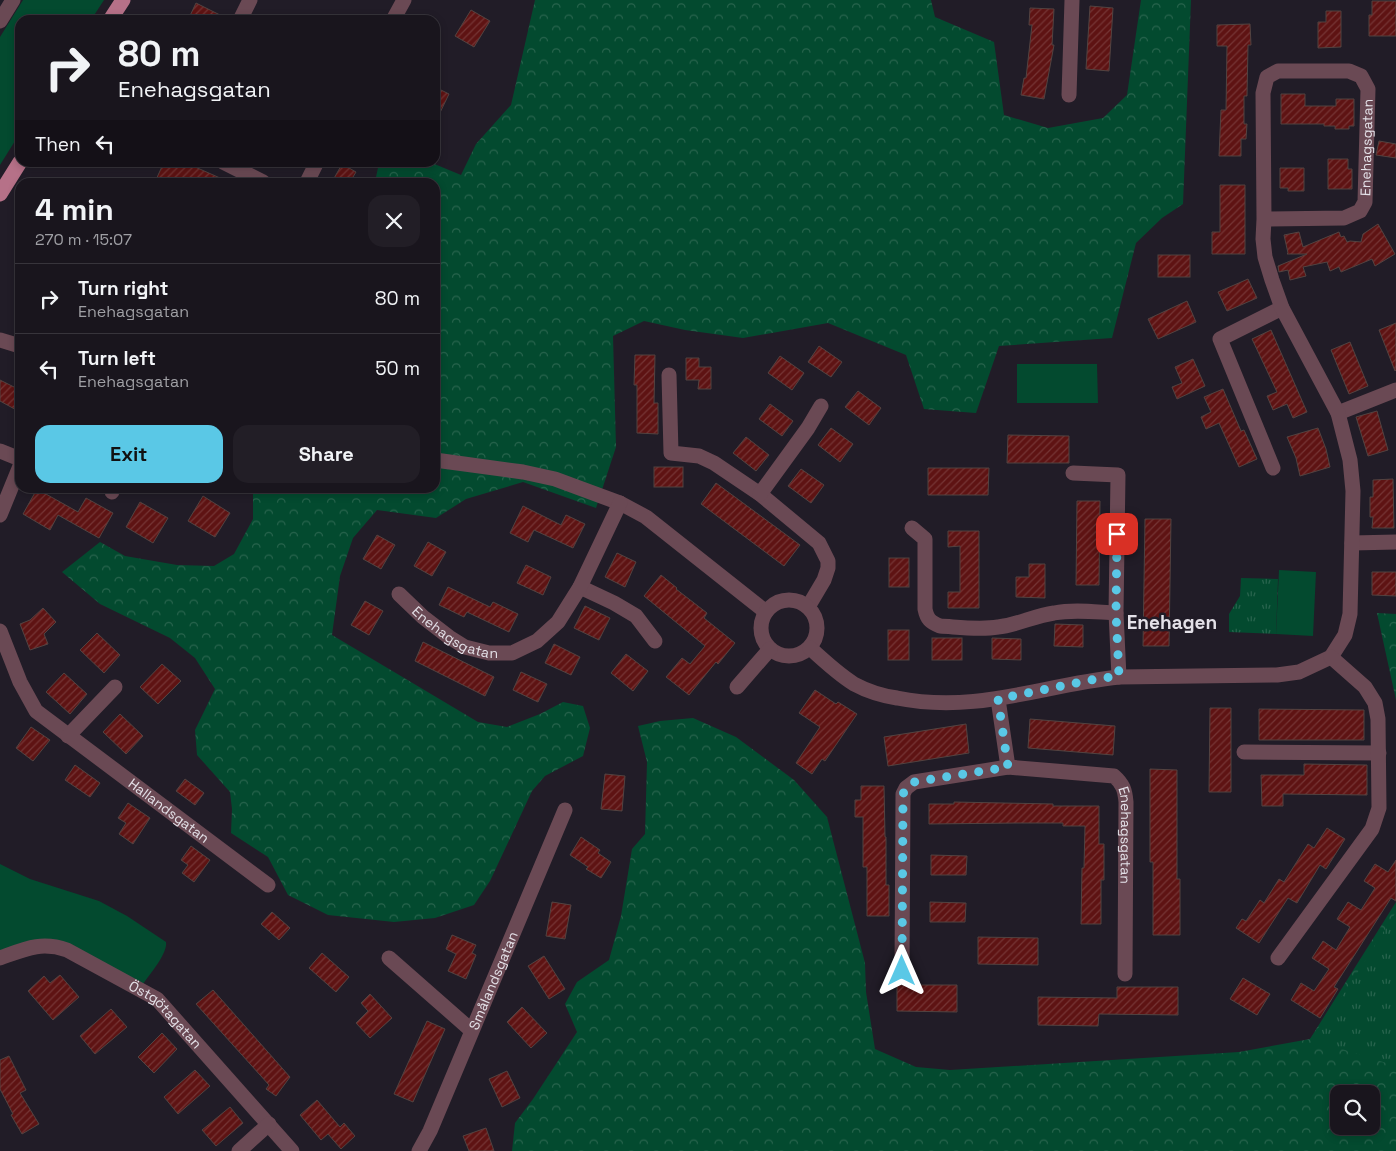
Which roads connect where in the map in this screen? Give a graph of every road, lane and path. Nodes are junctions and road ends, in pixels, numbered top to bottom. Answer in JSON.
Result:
{"nodes":[{"id":1,"x":13,"y":0,"type":"edge"},
{"id":2,"x":123,"y":0,"type":"edge"},
{"id":3,"x":250,"y":0,"type":"edge"},
{"id":4,"x":404,"y":0,"type":"edge"},
{"id":5,"x":1072,"y":0,"type":"edge"},
{"id":6,"x":113,"y":15,"type":"edge"},
{"id":7,"x":242,"y":15,"type":"edge"},
{"id":8,"x":396,"y":15,"type":"edge"},
{"id":9,"x":0,"y":21,"type":"edge"},
{"id":10,"x":1069,"y":95,"type":"dead end"},
{"id":11,"x":17,"y":167,"type":"edge"},
{"id":12,"x":233,"y":167,"type":"edge"},
{"id":13,"x":254,"y":178,"type":"edge"},
{"id":14,"x":0,"y":194,"type":"edge"},
{"id":15,"x":1264,"y":219,"type":"junction"},
{"id":16,"x":1282,"y":308,"type":"junction"},
{"id":17,"x":0,"y":340,"type":"edge"},
{"id":18,"x":15,"y":344,"type":"edge"},
{"id":19,"x":669,"y":375,"type":"dead end"},
{"id":20,"x":1396,"y":390,"type":"edge"},
{"id":21,"x":821,"y":406,"type":"dead end"},
{"id":22,"x":1338,"y":413,"type":"junction"},
{"id":23,"x":0,"y":451,"type":"edge"},
{"id":24,"x":15,"y":457,"type":"edge"},
{"id":25,"x":440,"y":461,"type":"edge"},
{"id":26,"x":1273,"y":468,"type":"dead end"},
{"id":27,"x":1073,"y":473,"type":"dead end"},
{"id":28,"x":15,"y":478,"type":"edge"},
{"id":29,"x":760,"y":494,"type":"junction"},
{"id":30,"x":620,"y":503,"type":"junction"},
{"id":31,"x":0,"y":515,"type":"edge"},
{"id":32,"x":912,"y":528,"type":"dead end"},
{"id":33,"x":1396,"y":542,"type":"edge"},
{"id":34,"x":1352,"y":543,"type":"junction"},
{"id":35,"x":580,"y":587,"type":"junction"},
{"id":36,"x":398,"y":594,"type":"dead end"},
{"id":37,"x":808,"y":607,"type":"junction"},
{"id":38,"x":766,"y":612,"type":"junction"},
{"id":39,"x":1116,"y":613,"type":"junction"},
{"id":40,"x":0,"y":631,"type":"edge"},
{"id":41,"x":655,"y":641,"type":"dead end"},
{"id":42,"x":810,"y":648,"type":"junction"},
{"id":43,"x":770,"y":649,"type":"junction"},
{"id":44,"x":1331,"y":657,"type":"junction"},
{"id":45,"x":1119,"y":676,"type":"junction"},
{"id":46,"x":115,"y":687,"type":"dead end"},
{"id":47,"x":736,"y":687,"type":"dead end"},
{"id":48,"x":998,"y":699,"type":"junction"},
{"id":49,"x":68,"y":736,"type":"junction"},
{"id":50,"x":1244,"y":752,"type":"dead end"},
{"id":51,"x":1379,"y":753,"type":"junction"},
{"id":52,"x":1008,"y":767,"type":"junction"},
{"id":53,"x":565,"y":810,"type":"dead end"},
{"id":54,"x":268,"y":886,"type":"dead end"},
{"id":55,"x":0,"y":958,"type":"edge"},
{"id":56,"x":389,"y":958,"type":"dead end"},
{"id":57,"x":1278,"y":958,"type":"dead end"},
{"id":58,"x":902,"y":971,"type":"dead end"},
{"id":59,"x":1125,"y":974,"type":"dead end"},
{"id":60,"x":471,"y":1030,"type":"junction"},
{"id":61,"x":269,"y":1124,"type":"junction"},
{"id":62,"x":239,"y":1151,"type":"edge"},
{"id":63,"x":292,"y":1151,"type":"edge"},
{"id":64,"x":419,"y":1151,"type":"edge"}],
"edges":[{"from":1,"to":9,"type":"street"},
{"from":2,"to":6,"type":"main road"},
{"from":3,"to":7,"type":"street"},
{"from":4,"to":8,"type":"street"},
{"from":5,"to":10,"type":"street"},
{"from":11,"to":14,"type":"main road"},
{"from":12,"to":13,"type":"street"},
{"from":15,"to":15,"type":"street","name":"Enehagsgatan"},
{"from":15,"to":16,"type":"street","name":"Enehagsgatan"},
{"from":16,"to":22,"type":"street","name":"Enehagsgatan"},
{"from":16,"to":26,"type":"street"},
{"from":17,"to":18,"type":"street"},
{"from":19,"to":29,"type":"street"},
{"from":20,"to":22,"type":"street"},
{"from":21,"to":29,"type":"street"},
{"from":22,"to":34,"type":"street","name":"Enehagsgatan"},
{"from":23,"to":24,"type":"street"},
{"from":25,"to":30,"type":"street"},
{"from":27,"to":39,"type":"street"},
{"from":28,"to":31,"type":"street"},
{"from":29,"to":37,"type":"street"},
{"from":30,"to":35,"type":"street","name":"Enehagsgatan"},
{"from":30,"to":38,"type":"street"},
{"from":32,"to":39,"type":"street"},
{"from":33,"to":34,"type":"street"},
{"from":34,"to":44,"type":"street","name":"Enehagsgatan"},
{"from":35,"to":36,"type":"street","name":"Enehagsgatan"},
{"from":35,"to":41,"type":"street"},
{"from":37,"to":38,"type":"street"},
{"from":37,"to":42,"type":"street"},
{"from":38,"to":43,"type":"street"},
{"from":39,"to":45,"type":"street"},
{"from":40,"to":49,"type":"street","name":"Hallandsgatan"},
{"from":42,"to":43,"type":"street"},
{"from":42,"to":48,"type":"street"},
{"from":43,"to":47,"type":"street"},
{"from":44,"to":45,"type":"street"},
{"from":44,"to":51,"type":"street"},
{"from":45,"to":48,"type":"street"},
{"from":46,"to":49,"type":"street"},
{"from":48,"to":52,"type":"street"},
{"from":49,"to":54,"type":"street","name":"Hallandsgatan"},
{"from":50,"to":51,"type":"street"},
{"from":51,"to":57,"type":"street"},
{"from":52,"to":58,"type":"street","name":"Enehagsgatan"},
{"from":52,"to":59,"type":"street","name":"Enehagsgatan"},
{"from":53,"to":60,"type":"street","name":"Smålandsgatan"},
{"from":55,"to":61,"type":"street","name":"Östgötagatan"},
{"from":56,"to":60,"type":"street"},
{"from":60,"to":64,"type":"street","name":"Smålandsgatan"},
{"from":61,"to":62,"type":"street"},
{"from":61,"to":63,"type":"street","name":"Östgötagatan"}]}
